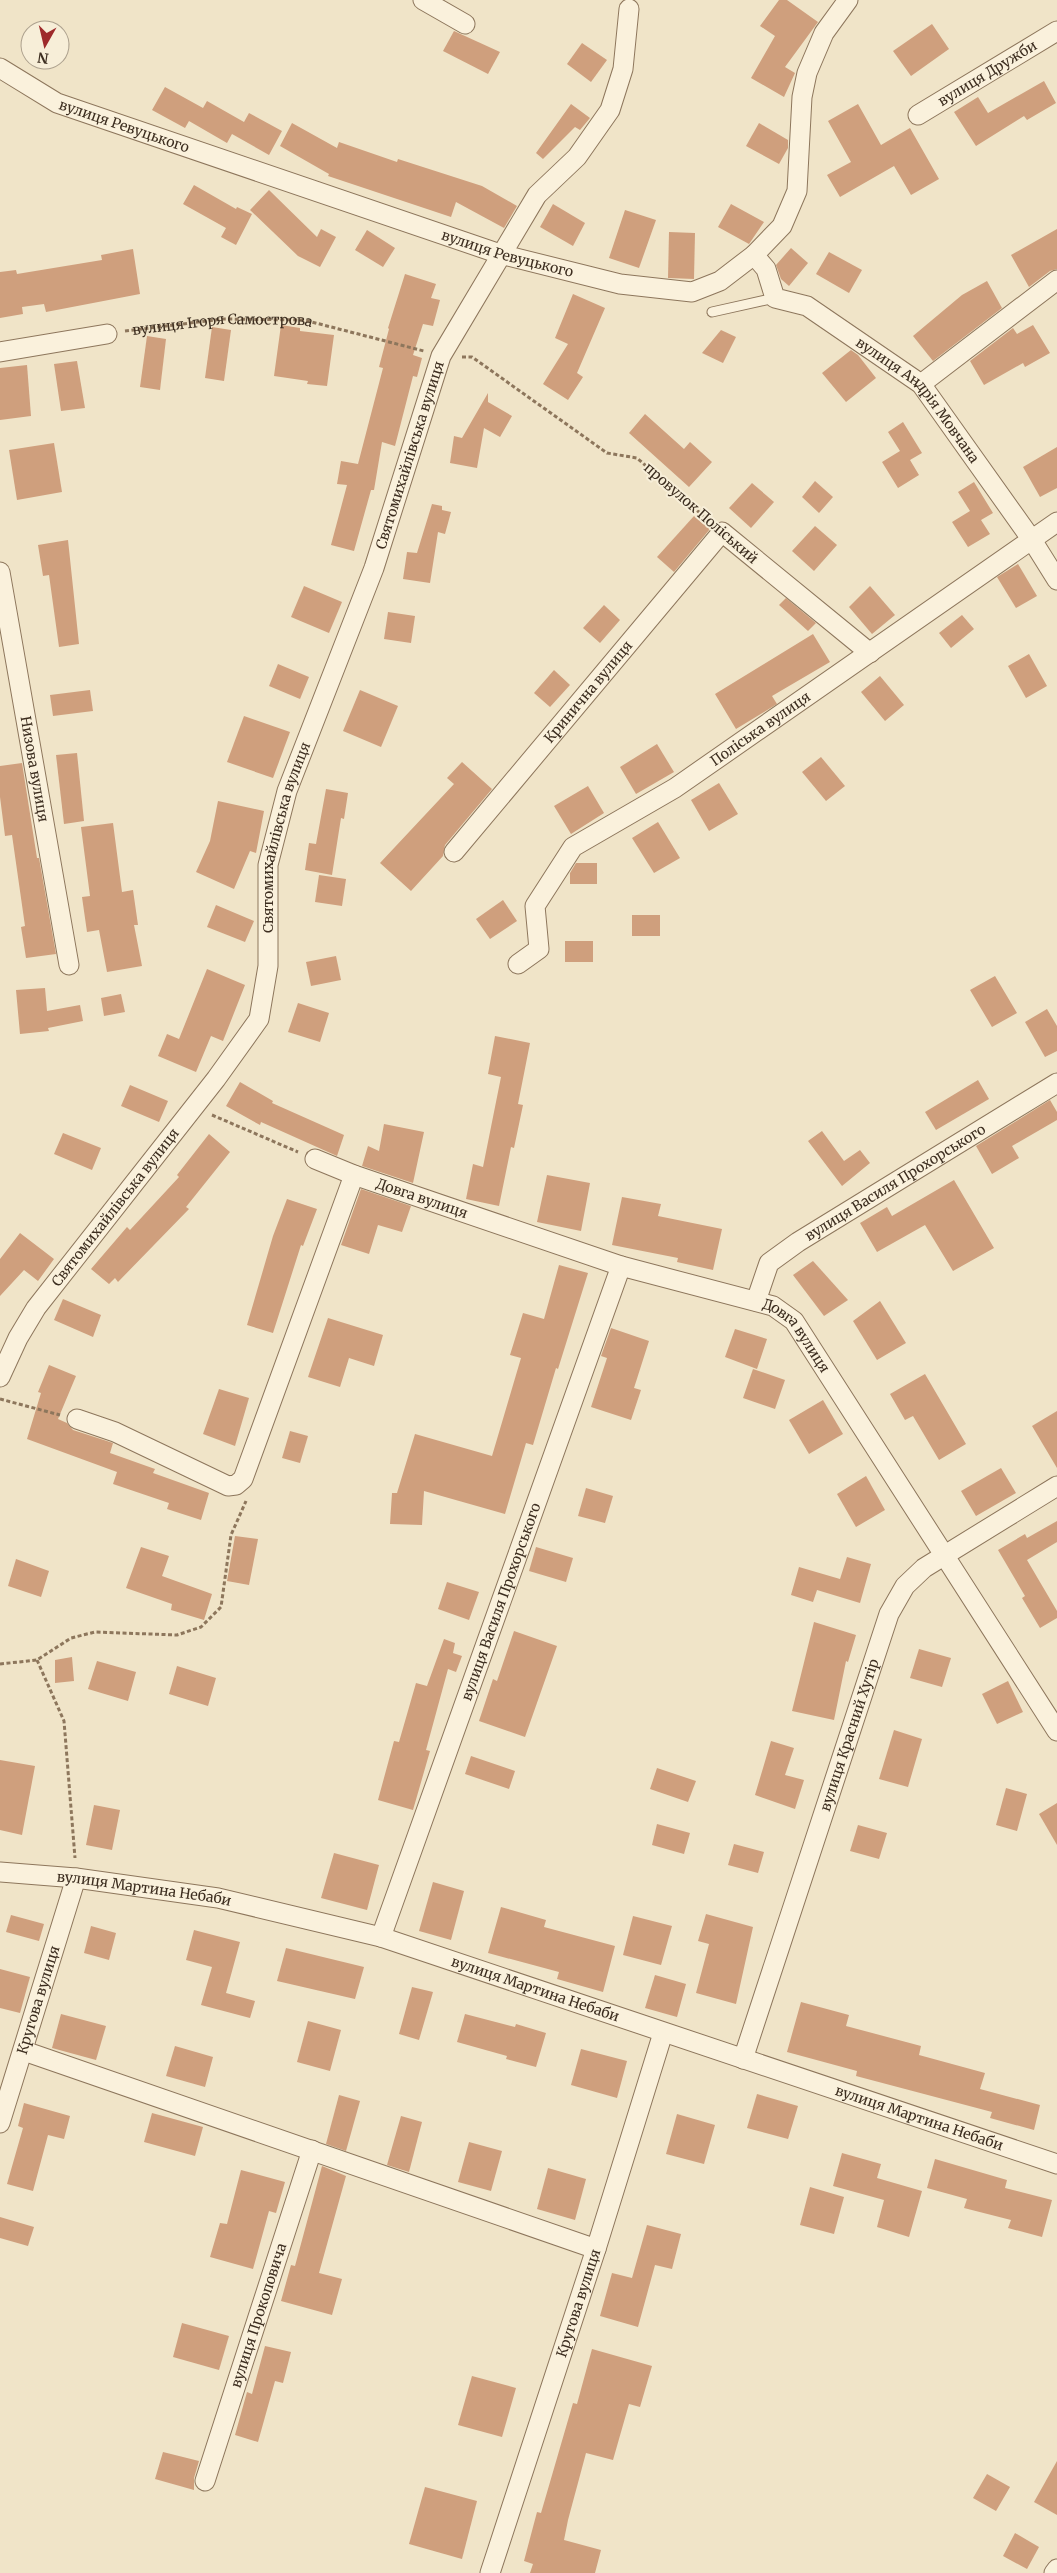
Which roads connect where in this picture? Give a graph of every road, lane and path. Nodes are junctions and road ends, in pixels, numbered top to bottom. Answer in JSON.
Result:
{"nodes":[{"id":1,"x":424,"y":0,"type":"edge"},
{"id":2,"x":848,"y":0,"type":"edge"},
{"id":3,"x":629,"y":9,"type":"dead end"},
{"id":4,"x":465,"y":24,"type":"dead end"},
{"id":5,"x":1057,"y":31,"type":"edge"},
{"id":6,"x":0,"y":68,"type":"edge"},
{"id":7,"x":918,"y":115,"type":"dead end"},
{"id":8,"x":500,"y":254,"type":"junction"},
{"id":9,"x":760,"y":262,"type":"junction"},
{"id":10,"x":1057,"y":280,"type":"edge"},
{"id":11,"x":775,"y":298,"type":"junction"},
{"id":12,"x":712,"y":312,"type":"dead end"},
{"id":13,"x":107,"y":334,"type":"joint"},
{"id":14,"x":0,"y":352,"type":"edge"},
{"id":15,"x":441,"y":356,"type":"junction"},
{"id":16,"x":472,"y":357,"type":"dead end"},
{"id":17,"x":921,"y":384,"type":"junction"},
{"id":18,"x":1057,"y":522,"type":"edge"},
{"id":19,"x":722,"y":532,"type":"junction"},
{"id":20,"x":1032,"y":540,"type":"junction"},
{"id":21,"x":0,"y":572,"type":"edge"},
{"id":22,"x":1057,"y":580,"type":"edge"},
{"id":23,"x":870,"y":653,"type":"junction"},
{"id":24,"x":454,"y":852,"type":"dead end"},
{"id":25,"x":518,"y":964,"type":"dead end"},
{"id":26,"x":69,"y":965,"type":"dead end"},
{"id":27,"x":1057,"y":1083,"type":"edge"},
{"id":28,"x":206,"y":1112,"type":"dead end"},
{"id":29,"x":315,"y":1159,"type":"joint"},
{"id":30,"x":354,"y":1175,"type":"junction"},
{"id":31,"x":621,"y":1266,"type":"junction"},
{"id":32,"x":756,"y":1301,"type":"junction"},
{"id":33,"x":0,"y":1378,"type":"edge"},
{"id":34,"x":0,"y":1399,"type":"edge"},
{"id":35,"x":77,"y":1419,"type":"joint"},
{"id":36,"x":1057,"y":1486,"type":"edge"},
{"id":37,"x":246,"y":1499,"type":"dead end"},
{"id":38,"x":942,"y":1554,"type":"junction"},
{"id":39,"x":36,"y":1660,"type":"junction"},
{"id":40,"x":0,"y":1664,"type":"edge"},
{"id":41,"x":1057,"y":1730,"type":"edge"},
{"id":42,"x":0,"y":1872,"type":"edge"},
{"id":43,"x":76,"y":1878,"type":"junction"},
{"id":44,"x":381,"y":1937,"type":"junction"},
{"id":45,"x":663,"y":2033,"type":"junction"},
{"id":46,"x":24,"y":2051,"type":"junction"},
{"id":47,"x":743,"y":2059,"type":"junction"},
{"id":48,"x":0,"y":2123,"type":"edge"},
{"id":49,"x":312,"y":2150,"type":"junction"},
{"id":50,"x":1057,"y":2164,"type":"edge"},
{"id":51,"x":596,"y":2249,"type":"junction"},
{"id":52,"x":205,"y":2481,"type":"dead end"},
{"id":53,"x":1057,"y":2569,"type":"edge"},
{"id":54,"x":490,"y":2573,"type":"edge"},
{"id":55,"x":1054,"y":2573,"type":"edge"}],
"edges":[{"from":1,"to":4,"type":"street"},
{"from":2,"to":9,"type":"street","name":"вулиця Ревуцького"},
{"from":3,"to":8,"type":"street","name":"Святомихайлівська вулиця"},
{"from":5,"to":7,"type":"street","name":"вулиця Дружби"},
{"from":6,"to":8,"type":"street","name":"вулиця Ревуцького"},
{"from":8,"to":9,"type":"street","name":"вулиця Ревуцького"},
{"from":8,"to":15,"type":"street","name":"Святомихайлівська вулиця"},
{"from":9,"to":11,"type":"street"},
{"from":10,"to":17,"type":"street"},
{"from":11,"to":12,"type":"lane"},
{"from":11,"to":17,"type":"street","name":"вулиця Андрія Мовчана"},
{"from":13,"to":14,"type":"street"},
{"from":13,"to":15,"type":"path","name":"вулиця Ігоря Самострова"},
{"from":15,"to":33,"type":"street","name":"Святомихайлівська вулиця"},
{"from":16,"to":19,"type":"path","name":"провулок Поліський"},
{"from":17,"to":20,"type":"street","name":"вулиця Андрія Мовчана"},
{"from":18,"to":20,"type":"street","name":"Поліська вулиця"},
{"from":19,"to":23,"type":"street","name":"провулок Поліський"},
{"from":19,"to":24,"type":"street","name":"Кринична вулиця"},
{"from":20,"to":22,"type":"street","name":"вулиця Андрія Мовчана"},
{"from":20,"to":23,"type":"street","name":"Поліська вулиця"},
{"from":21,"to":26,"type":"street","name":"Низова вулиця"},
{"from":23,"to":25,"type":"street","name":"Поліська вулиця"},
{"from":27,"to":32,"type":"street","name":"вулиця Василя Прохорського"},
{"from":28,"to":29,"type":"path"},
{"from":29,"to":30,"type":"street","name":"Довга вулиця"},
{"from":30,"to":31,"type":"street","name":"Довга вулиця"},
{"from":30,"to":35,"type":"street"},
{"from":31,"to":32,"type":"street","name":"Довга вулиця"},
{"from":31,"to":44,"type":"street","name":"вулиця Василя Прохорського"},
{"from":32,"to":38,"type":"street","name":"Довга вулиця"},
{"from":34,"to":35,"type":"path"},
{"from":36,"to":38,"type":"street","name":"вулиця Красний Хутір"},
{"from":37,"to":39,"type":"path"},
{"from":38,"to":41,"type":"street","name":"Довга вулиця"},
{"from":38,"to":47,"type":"street","name":"вулиця Красний Хутір"},
{"from":39,"to":40,"type":"path"},
{"from":39,"to":43,"type":"path"},
{"from":42,"to":43,"type":"street","name":"вулиця Мартина Небаби"},
{"from":43,"to":44,"type":"street","name":"вулиця Мартина Небаби"},
{"from":43,"to":46,"type":"street","name":"Кругова вулиця"},
{"from":44,"to":45,"type":"street","name":"вулиця Мартина Небаби"},
{"from":45,"to":47,"type":"street","name":"вулиця Мартина Небаби"},
{"from":45,"to":51,"type":"street","name":"Кругова вулиця"},
{"from":46,"to":48,"type":"street","name":"Кругова вулиця"},
{"from":46,"to":49,"type":"street"},
{"from":47,"to":50,"type":"street","name":"вулиця Мартина Небаби"},
{"from":49,"to":51,"type":"street"},
{"from":49,"to":52,"type":"street","name":"вулиця Прокоповича"},
{"from":51,"to":54,"type":"street","name":"Кругова вулиця"},
{"from":53,"to":55,"type":"street"}]}
